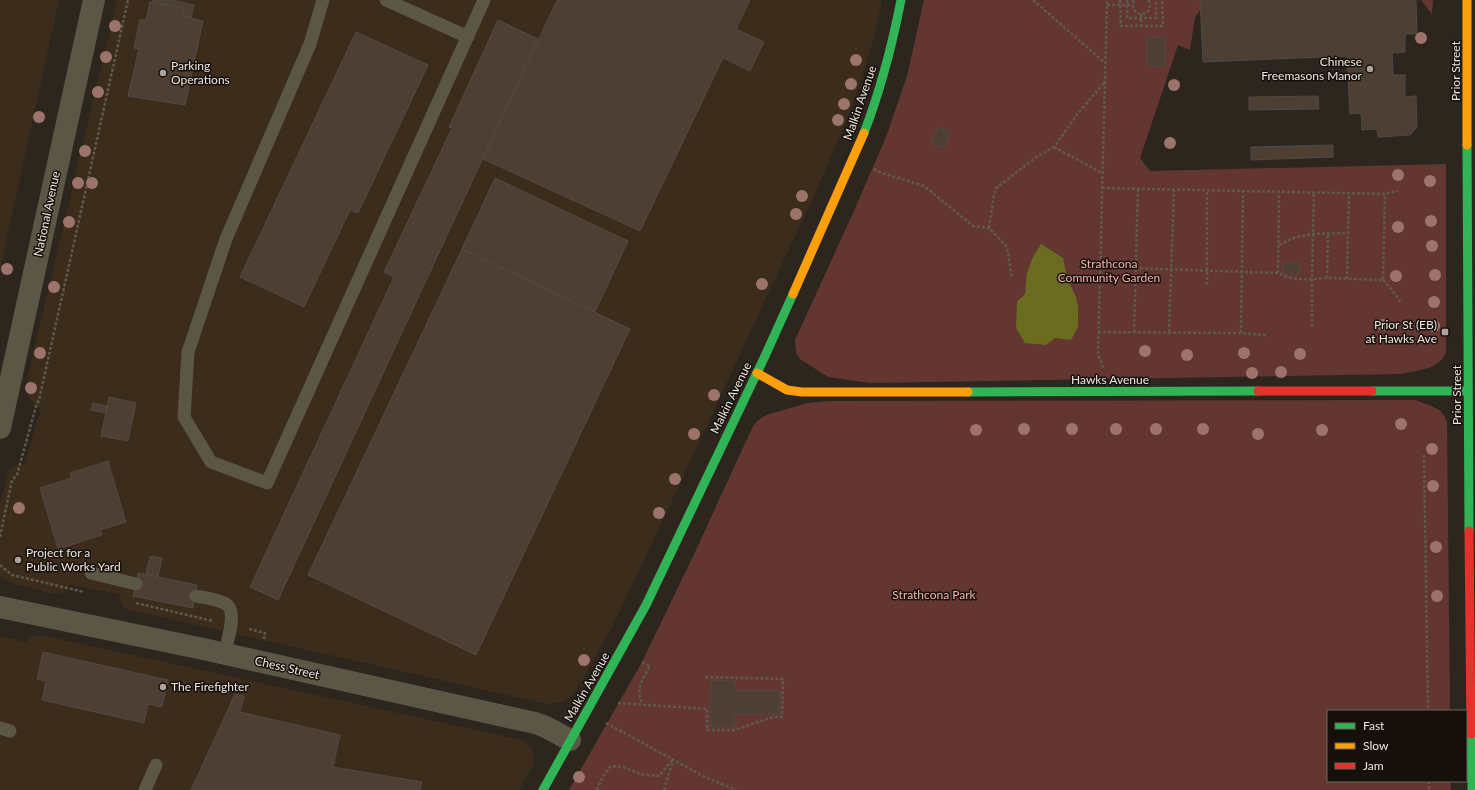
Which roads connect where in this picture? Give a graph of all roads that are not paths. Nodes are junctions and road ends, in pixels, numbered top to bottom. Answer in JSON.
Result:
{"nodes":[{"id":1,"x":94,"y":0,"type":"edge"},
{"id":2,"x":323,"y":0,"type":"edge"},
{"id":3,"x":386,"y":0,"type":"edge"},
{"id":4,"x":484,"y":0,"type":"edge"},
{"id":5,"x":901,"y":0,"type":"edge"},
{"id":6,"x":1467,"y":0,"type":"edge"},
{"id":7,"x":468,"y":37,"type":"junction"},
{"id":8,"x":756,"y":373,"type":"junction"},
{"id":9,"x":1468,"y":391,"type":"junction"},
{"id":10,"x":0,"y":428,"type":"edge"},
{"id":11,"x":91,"y":573,"type":"dead end"},
{"id":12,"x":136,"y":584,"type":"dead end"},
{"id":13,"x":196,"y":596,"type":"dead end"},
{"id":14,"x":0,"y":607,"type":"edge"},
{"id":15,"x":224,"y":654,"type":"junction"},
{"id":16,"x":570,"y":740,"type":"junction"},
{"id":17,"x":156,"y":765,"type":"dead end"},
{"id":18,"x":144,"y":790,"type":"edge"},
{"id":19,"x":543,"y":790,"type":"edge"},
{"id":20,"x":1472,"y":790,"type":"edge"}],
"edges":[{"from":1,"to":10,"type":"street","name":"National Avenue"},
{"from":2,"to":7,"type":"lane"},
{"from":3,"to":7,"type":"lane"},
{"from":4,"to":7,"type":"lane"},
{"from":5,"to":8,"type":"street","name":"Malkin Avenue"},
{"from":6,"to":9,"type":"street","name":"Prior Street"},
{"from":8,"to":9,"type":"street","name":"Hawks Avenue"},
{"from":8,"to":16,"type":"street","name":"Malkin Avenue"},
{"from":9,"to":20,"type":"street","name":"Prior Street"},
{"from":11,"to":12,"type":"lane"},
{"from":13,"to":15,"type":"lane"},
{"from":14,"to":15,"type":"street","name":"Chess Street"},
{"from":15,"to":16,"type":"street","name":"Chess Street"},
{"from":16,"to":19,"type":"street","name":"Malkin Avenue"},
{"from":17,"to":18,"type":"lane"}]}
